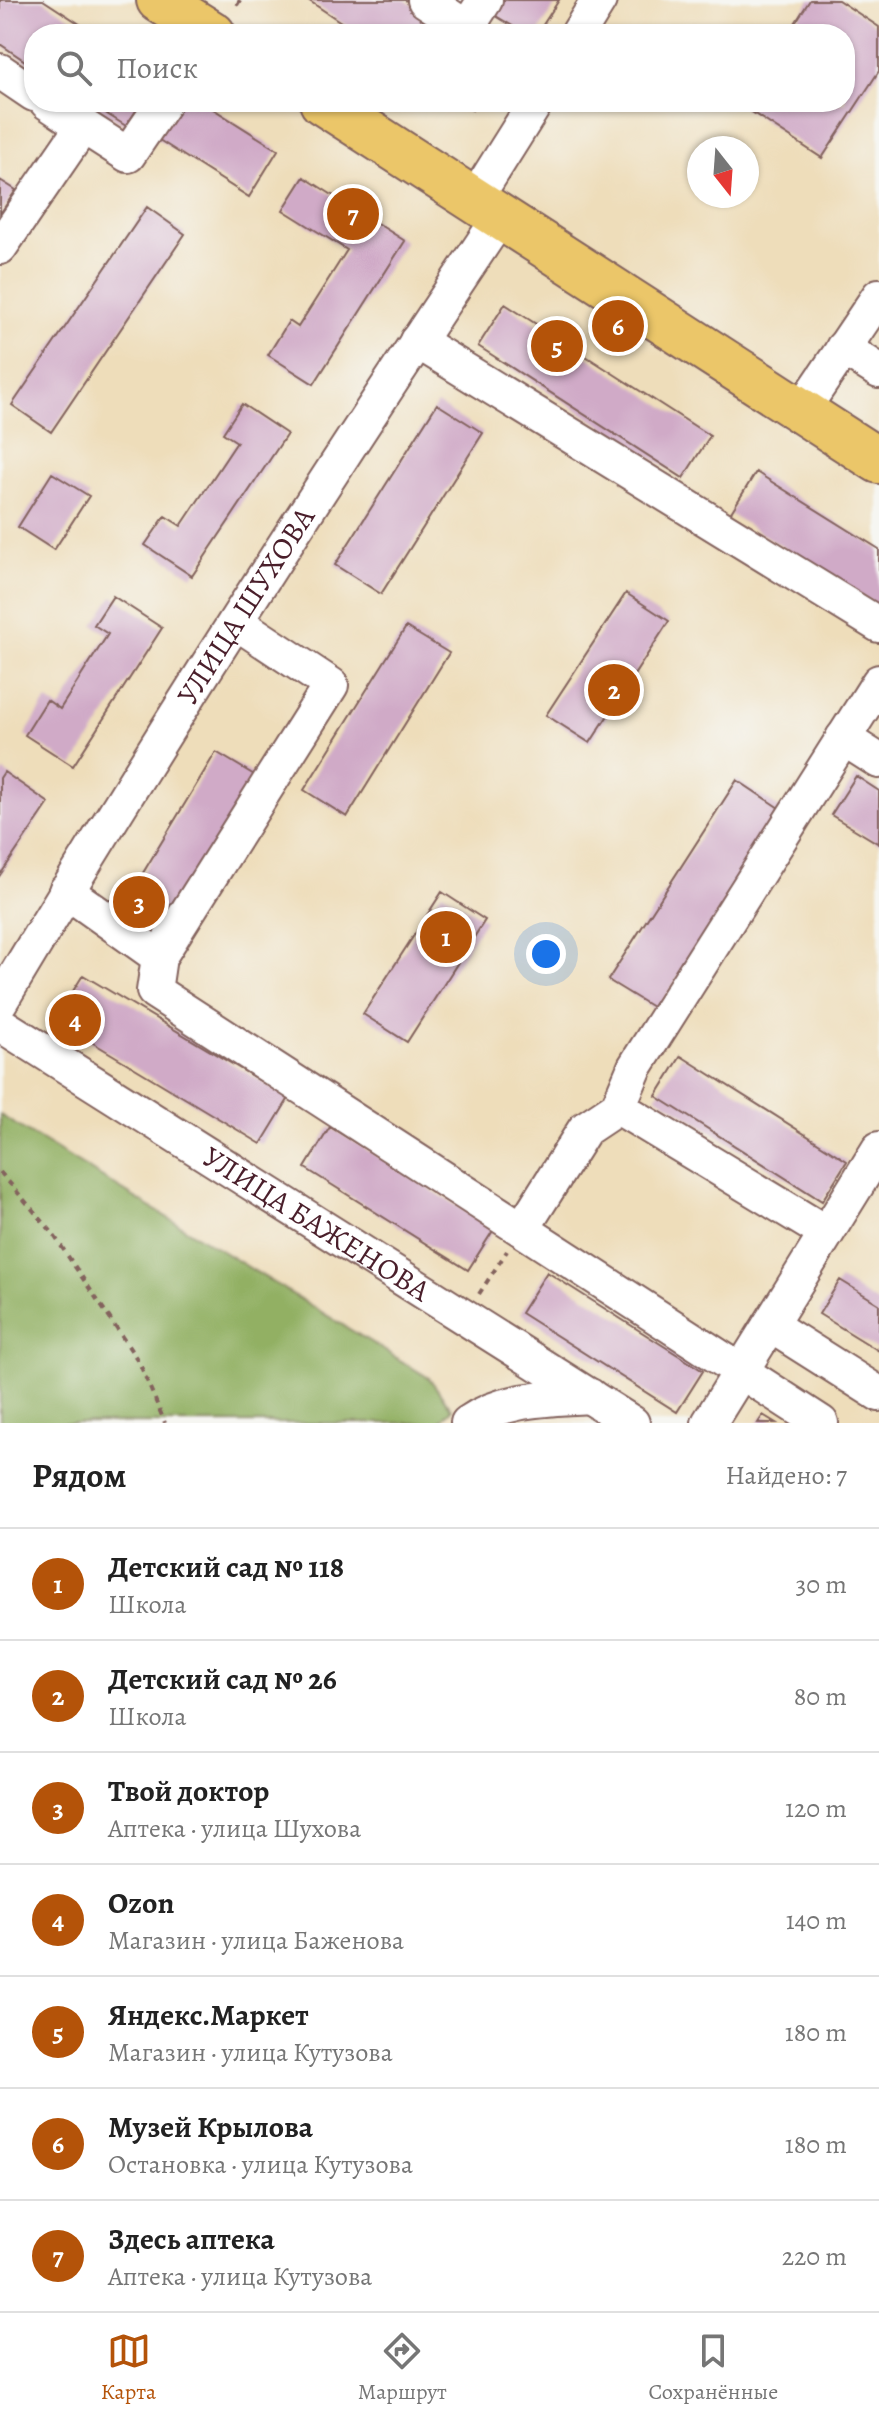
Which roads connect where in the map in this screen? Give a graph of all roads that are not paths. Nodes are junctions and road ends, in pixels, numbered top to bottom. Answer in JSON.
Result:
{"nodes":[{"id":1,"x":159,"y":0,"type":"edge"},
{"id":2,"x":425,"y":0,"type":"edge"},
{"id":3,"x":599,"y":0,"type":"edge"},
{"id":4,"x":221,"y":21,"type":"edge"},
{"id":5,"x":476,"y":21,"type":"edge"},
{"id":6,"x":584,"y":24,"type":"edge"},
{"id":7,"x":0,"y":71,"type":"edge"},
{"id":8,"x":24,"y":87,"type":"edge"},
{"id":9,"x":62,"y":112,"type":"edge"},
{"id":10,"x":157,"y":112,"type":"edge"},
{"id":11,"x":338,"y":112,"type":"edge"},
{"id":12,"x":531,"y":112,"type":"edge"},
{"id":13,"x":83,"y":126,"type":"junction"},
{"id":14,"x":488,"y":207,"type":"junction"},
{"id":15,"x":0,"y":247,"type":"edge"},
{"id":16,"x":879,"y":296,"type":"edge"},
{"id":17,"x":417,"y":341,"type":"junction"},
{"id":18,"x":843,"y":348,"type":"junction"},
{"id":19,"x":879,"y":371,"type":"edge"},
{"id":20,"x":802,"y":410,"type":"junction"},
{"id":21,"x":879,"y":461,"type":"edge"},
{"id":22,"x":236,"y":622,"type":"junction"},
{"id":23,"x":879,"y":625,"type":"edge"},
{"id":24,"x":879,"y":682,"type":"edge"},
{"id":25,"x":843,"y":738,"type":"junction"},
{"id":26,"x":879,"y":761,"type":"edge"},
{"id":27,"x":66,"y":891,"type":"junction"},
{"id":28,"x":159,"y":957,"type":"junction"},
{"id":29,"x":0,"y":1002,"type":"edge"},
{"id":30,"x":0,"y":1024,"type":"edge"},
{"id":31,"x":618,"y":1107,"type":"junction"},
{"id":32,"x":879,"y":1149,"type":"edge"},
{"id":33,"x":522,"y":1229,"type":"junction"},
{"id":34,"x":826,"y":1233,"type":"junction"},
{"id":35,"x":770,"y":1325,"type":"junction"},
{"id":36,"x":741,"y":1371,"type":"junction"},
{"id":37,"x":879,"y":1394,"type":"edge"},
{"id":38,"x":590,"y":1396,"type":"junction"},
{"id":39,"x":468,"y":1423,"type":"edge"},
{"id":40,"x":632,"y":1423,"type":"edge"},
{"id":41,"x":709,"y":1423,"type":"edge"},
{"id":42,"x":821,"y":1423,"type":"edge"}],
"edges":[{"from":1,"to":4,"type":"main road"},
{"from":2,"to":5,"type":"street"},
{"from":3,"to":6,"type":"street"},
{"from":7,"to":8,"type":"street"},
{"from":9,"to":13,"type":"street"},
{"from":10,"to":13,"type":"street"},
{"from":11,"to":14,"type":"main road"},
{"from":12,"to":14,"type":"street","name":"УЛИЦА ШУХОВА"},
{"from":13,"to":15,"type":"street"},
{"from":14,"to":17,"type":"street","name":"УЛИЦА ШУХОВА"},
{"from":14,"to":20,"type":"main road"},
{"from":16,"to":18,"type":"street"},
{"from":17,"to":22,"type":"street","name":"УЛИЦА ШУХОВА"},
{"from":17,"to":23,"type":"street"},
{"from":18,"to":19,"type":"street"},
{"from":18,"to":20,"type":"street"},
{"from":20,"to":21,"type":"main road"},
{"from":22,"to":27,"type":"street","name":"УЛИЦА ШУХОВА"},
{"from":22,"to":28,"type":"street"},
{"from":24,"to":25,"type":"street"},
{"from":25,"to":26,"type":"street"},
{"from":25,"to":31,"type":"street"},
{"from":27,"to":28,"type":"street"},
{"from":27,"to":29,"type":"street","name":"УЛИЦА ШУХОВА"},
{"from":28,"to":33,"type":"street"},
{"from":30,"to":38,"type":"street","name":"УЛИЦА БАЖЕНОВА"},
{"from":31,"to":33,"type":"street"},
{"from":31,"to":34,"type":"street"},
{"from":32,"to":34,"type":"street"},
{"from":33,"to":36,"type":"street"},
{"from":34,"to":35,"type":"street"},
{"from":35,"to":36,"type":"street"},
{"from":35,"to":37,"type":"street"},
{"from":36,"to":41,"type":"street"},
{"from":36,"to":42,"type":"street"},
{"from":38,"to":39,"type":"street"},
{"from":38,"to":40,"type":"street","name":"УЛИЦА БАЖЕНОВА"}]}
